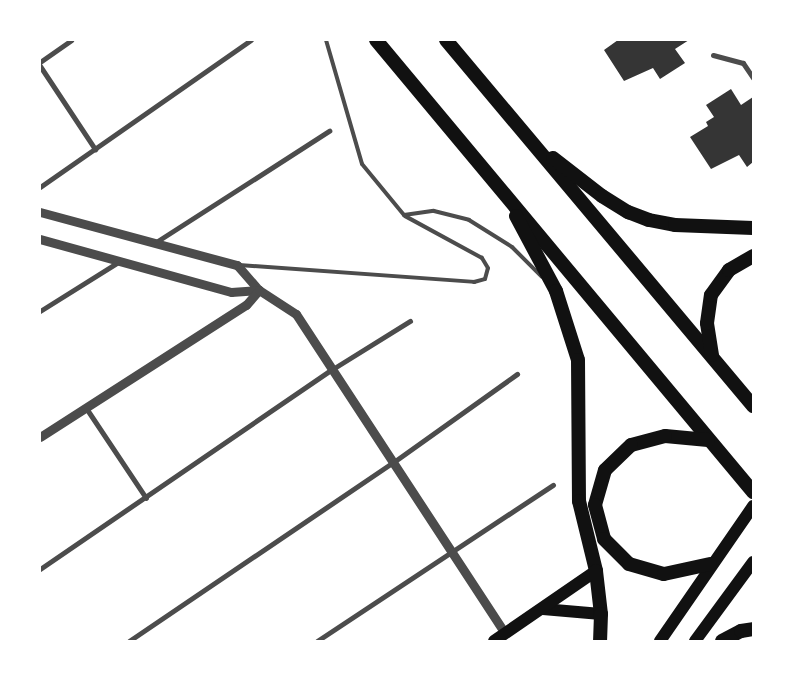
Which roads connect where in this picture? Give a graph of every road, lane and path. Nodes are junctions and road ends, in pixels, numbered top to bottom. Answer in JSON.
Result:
{"nodes":[{"id":1,"x":71,"y":40,"type":"edge"},
{"id":2,"x":251,"y":40,"type":"edge"},
{"id":3,"x":326,"y":40,"type":"edge"},
{"id":4,"x":376,"y":40,"type":"edge"},
{"id":5,"x":446,"y":40,"type":"edge"},
{"id":6,"x":713,"y":55,"type":"dead end"},
{"id":7,"x":40,"y":62,"type":"edge"},
{"id":8,"x":40,"y":66,"type":"edge"},
{"id":9,"x":753,"y":78,"type":"edge"},
{"id":10,"x":329,"y":131,"type":"dead end"},
{"id":11,"x":532,"y":141,"type":"junction"},
{"id":12,"x":95,"y":149,"type":"junction"},
{"id":13,"x":40,"y":188,"type":"edge"},
{"id":14,"x":501,"y":189,"type":"junction"},
{"id":15,"x":40,"y":212,"type":"edge"},
{"id":16,"x":404,"y":215,"type":"junction"},
{"id":17,"x":753,"y":228,"type":"edge"},
{"id":18,"x":40,"y":239,"type":"edge"},
{"id":19,"x":156,"y":242,"type":"junction"},
{"id":20,"x":753,"y":256,"type":"edge"},
{"id":21,"x":122,"y":259,"type":"junction"},
{"id":22,"x":237,"y":265,"type":"junction"},
{"id":23,"x":259,"y":290,"type":"junction"},
{"id":24,"x":556,"y":291,"type":"junction"},
{"id":25,"x":40,"y":311,"type":"edge"},
{"id":26,"x":410,"y":321,"type":"dead end"},
{"id":27,"x":712,"y":356,"type":"junction"},
{"id":28,"x":331,"y":370,"type":"junction"},
{"id":29,"x":517,"y":374,"type":"dead end"},
{"id":30,"x":753,"y":406,"type":"edge"},
{"id":31,"x":86,"y":408,"type":"junction"},
{"id":32,"x":40,"y":437,"type":"edge"},
{"id":33,"x":708,"y":440,"type":"junction"},
{"id":34,"x":395,"y":461,"type":"junction"},
{"id":35,"x":553,"y":485,"type":"dead end"},
{"id":36,"x":753,"y":492,"type":"edge"},
{"id":37,"x":146,"y":498,"type":"junction"},
{"id":38,"x":753,"y":506,"type":"edge"},
{"id":39,"x":453,"y":551,"type":"junction"},
{"id":40,"x":753,"y":562,"type":"edge"},
{"id":41,"x":710,"y":564,"type":"junction"},
{"id":42,"x":40,"y":569,"type":"edge"},
{"id":43,"x":596,"y":571,"type":"junction"},
{"id":44,"x":543,"y":609,"type":"junction"},
{"id":45,"x":601,"y":614,"type":"junction"},
{"id":46,"x":753,"y":629,"type":"edge"},
{"id":47,"x":505,"y":633,"type":"junction"},
{"id":48,"x":129,"y":641,"type":"edge"},
{"id":49,"x":317,"y":641,"type":"edge"},
{"id":50,"x":494,"y":641,"type":"edge"},
{"id":51,"x":600,"y":641,"type":"edge"},
{"id":52,"x":660,"y":641,"type":"edge"},
{"id":53,"x":694,"y":641,"type":"edge"},
{"id":54,"x":722,"y":641,"type":"edge"}],
"edges":[{"from":1,"to":7,"type":"street"},
{"from":2,"to":12,"type":"street"},
{"from":3,"to":16,"type":"lane"},
{"from":4,"to":14,"type":"highway"},
{"from":5,"to":11,"type":"highway"},
{"from":6,"to":9,"type":"street"},
{"from":8,"to":12,"type":"street"},
{"from":10,"to":19,"type":"street"},
{"from":11,"to":17,"type":"highway"},
{"from":11,"to":27,"type":"highway"},
{"from":12,"to":13,"type":"street"},
{"from":14,"to":24,"type":"highway"},
{"from":14,"to":33,"type":"highway"},
{"from":15,"to":19,"type":"street"},
{"from":16,"to":22,"type":"lane"},
{"from":16,"to":24,"type":"lane"},
{"from":18,"to":21,"type":"street"},
{"from":19,"to":22,"type":"street"},
{"from":20,"to":27,"type":"highway"},
{"from":21,"to":23,"type":"street"},
{"from":21,"to":25,"type":"street"},
{"from":22,"to":23,"type":"street"},
{"from":23,"to":28,"type":"street"},
{"from":23,"to":31,"type":"street"},
{"from":24,"to":43,"type":"highway"},
{"from":26,"to":28,"type":"street"},
{"from":27,"to":30,"type":"highway"},
{"from":28,"to":34,"type":"street"},
{"from":28,"to":37,"type":"street"},
{"from":29,"to":34,"type":"street"},
{"from":31,"to":32,"type":"street"},
{"from":31,"to":37,"type":"street"},
{"from":33,"to":36,"type":"highway"},
{"from":33,"to":41,"type":"highway"},
{"from":34,"to":39,"type":"street"},
{"from":34,"to":48,"type":"street"},
{"from":35,"to":39,"type":"street"},
{"from":37,"to":42,"type":"street"},
{"from":38,"to":41,"type":"main road"},
{"from":39,"to":47,"type":"street"},
{"from":39,"to":49,"type":"street"},
{"from":40,"to":53,"type":"main road"},
{"from":41,"to":52,"type":"main road"},
{"from":43,"to":44,"type":"main road"},
{"from":43,"to":45,"type":"highway"},
{"from":44,"to":45,"type":"main road"},
{"from":44,"to":47,"type":"main road"},
{"from":45,"to":51,"type":"highway"},
{"from":46,"to":54,"type":"highway"},
{"from":47,"to":50,"type":"main road"}]}
